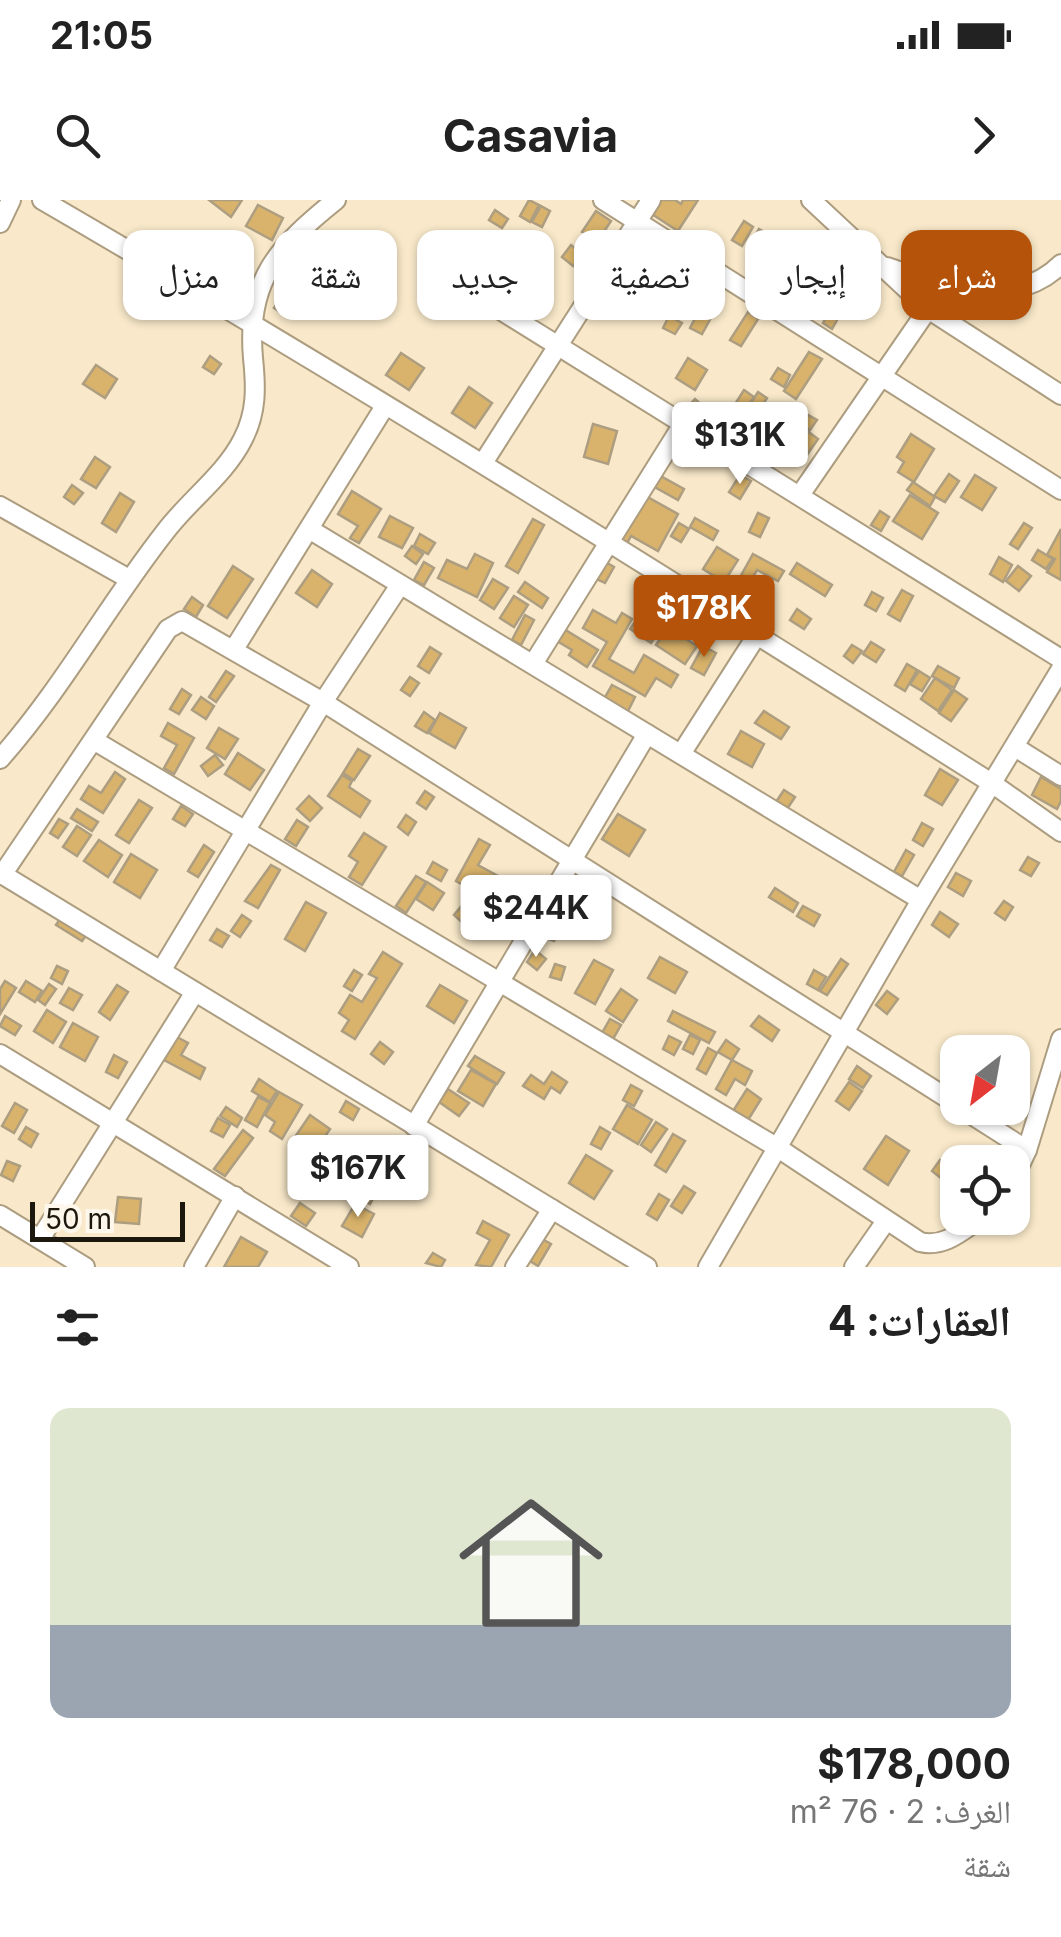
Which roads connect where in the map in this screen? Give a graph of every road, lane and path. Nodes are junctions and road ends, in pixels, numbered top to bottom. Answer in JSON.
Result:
{"nodes":[{"id":1,"x":11,"y":200,"type":"edge"},
{"id":2,"x":42,"y":200,"type":"edge"},
{"id":3,"x":336,"y":200,"type":"edge"},
{"id":4,"x":602,"y":200,"type":"edge"},
{"id":5,"x":651,"y":200,"type":"edge"},
{"id":6,"x":811,"y":200,"type":"edge"},
{"id":7,"x":637,"y":220,"type":"junction"},
{"id":8,"x":0,"y":223,"type":"edge"},
{"id":9,"x":842,"y":230,"type":"edge"},
{"id":10,"x":881,"y":265,"type":"edge"},
{"id":11,"x":881,"y":267,"type":"edge"},
{"id":12,"x":1057,"y":273,"type":"edge"},
{"id":13,"x":901,"y":285,"type":"edge"},
{"id":14,"x":515,"y":320,"type":"edge"},
{"id":15,"x":920,"y":320,"type":"edge"},
{"id":16,"x":943,"y":320,"type":"edge"},
{"id":17,"x":252,"y":322,"type":"junction"},
{"id":18,"x":555,"y":346,"type":"junction"},
{"id":19,"x":881,"y":377,"type":"junction"},
{"id":20,"x":1061,"y":394,"type":"edge"},
{"id":21,"x":385,"y":406,"type":"junction"},
{"id":22,"x":683,"y":424,"type":"junction"},
{"id":23,"x":483,"y":464,"type":"junction"},
{"id":24,"x":1061,"y":490,"type":"edge"},
{"id":25,"x":800,"y":495,"type":"junction"},
{"id":26,"x":0,"y":506,"type":"edge"},
{"id":27,"x":308,"y":529,"type":"junction"},
{"id":28,"x":608,"y":542,"type":"junction"},
{"id":29,"x":129,"y":579,"type":"junction"},
{"id":30,"x":400,"y":585,"type":"junction"},
{"id":31,"x":757,"y":635,"type":"junction"},
{"id":32,"x":234,"y":648,"type":"junction"},
{"id":33,"x":1061,"y":660,"type":"edge"},
{"id":34,"x":534,"y":664,"type":"junction"},
{"id":35,"x":1061,"y":668,"type":"edge"},
{"id":36,"x":324,"y":702,"type":"junction"},
{"id":37,"x":647,"y":734,"type":"junction"},
{"id":38,"x":94,"y":740,"type":"junction"},
{"id":39,"x":1015,"y":747,"type":"junction"},
{"id":40,"x":681,"y":754,"type":"junction"},
{"id":41,"x":0,"y":759,"type":"edge"},
{"id":42,"x":1061,"y":776,"type":"edge"},
{"id":43,"x":993,"y":784,"type":"junction"},
{"id":44,"x":247,"y":830,"type":"junction"},
{"id":45,"x":1061,"y":832,"type":"edge"},
{"id":46,"x":570,"y":860,"type":"junction"},
{"id":47,"x":1,"y":874,"type":"edge"},
{"id":48,"x":921,"y":900,"type":"junction"},
{"id":49,"x":161,"y":972,"type":"junction"},
{"id":50,"x":501,"y":982,"type":"junction"},
{"id":51,"x":195,"y":992,"type":"junction"},
{"id":52,"x":846,"y":1033,"type":"junction"},
{"id":53,"x":1061,"y":1039,"type":"edge"},
{"id":54,"x":0,"y":1054,"type":"edge"},
{"id":55,"x":940,"y":1094,"type":"edge"},
{"id":56,"x":114,"y":1122,"type":"junction"},
{"id":57,"x":989,"y":1125,"type":"edge"},
{"id":58,"x":414,"y":1126,"type":"junction"},
{"id":59,"x":1020,"y":1145,"type":"edge"},
{"id":60,"x":1029,"y":1145,"type":"edge"},
{"id":61,"x":778,"y":1148,"type":"junction"},
{"id":62,"x":235,"y":1196,"type":"junction"},
{"id":63,"x":552,"y":1209,"type":"junction"},
{"id":64,"x":0,"y":1215,"type":"edge"},
{"id":65,"x":886,"y":1221,"type":"junction"},
{"id":66,"x":956,"y":1235,"type":"edge"},
{"id":67,"x":40,"y":1239,"type":"junction"},
{"id":68,"x":338,"y":1264,"type":"edge"},
{"id":69,"x":85,"y":1267,"type":"edge"},
{"id":70,"x":194,"y":1267,"type":"edge"},
{"id":71,"x":515,"y":1267,"type":"edge"},
{"id":72,"x":647,"y":1267,"type":"edge"},
{"id":73,"x":708,"y":1267,"type":"edge"},
{"id":74,"x":854,"y":1267,"type":"edge"}],
"edges":[{"from":1,"to":8,"type":"street"},
{"from":2,"to":17,"type":"street"},
{"from":3,"to":17,"type":"street"},
{"from":4,"to":7,"type":"street"},
{"from":5,"to":7,"type":"street"},
{"from":6,"to":9,"type":"street"},
{"from":7,"to":18,"type":"street"},
{"from":7,"to":19,"type":"street"},
{"from":10,"to":12,"type":"street"},
{"from":11,"to":13,"type":"street"},
{"from":14,"to":18,"type":"street"},
{"from":15,"to":19,"type":"street"},
{"from":16,"to":20,"type":"street"},
{"from":17,"to":21,"type":"street"},
{"from":17,"to":29,"type":"street"},
{"from":18,"to":22,"type":"street"},
{"from":18,"to":23,"type":"street"},
{"from":19,"to":24,"type":"street"},
{"from":19,"to":25,"type":"street"},
{"from":21,"to":23,"type":"street"},
{"from":21,"to":27,"type":"street"},
{"from":22,"to":25,"type":"street"},
{"from":22,"to":28,"type":"street"},
{"from":23,"to":28,"type":"street"},
{"from":25,"to":33,"type":"street"},
{"from":26,"to":29,"type":"street"},
{"from":27,"to":30,"type":"street"},
{"from":27,"to":32,"type":"street"},
{"from":28,"to":31,"type":"street"},
{"from":28,"to":34,"type":"street"},
{"from":29,"to":41,"type":"street"},
{"from":30,"to":34,"type":"street"},
{"from":30,"to":36,"type":"street"},
{"from":31,"to":40,"type":"street"},
{"from":31,"to":43,"type":"street"},
{"from":32,"to":36,"type":"street"},
{"from":32,"to":38,"type":"street"},
{"from":34,"to":37,"type":"street"},
{"from":35,"to":39,"type":"street"},
{"from":36,"to":44,"type":"street"},
{"from":36,"to":46,"type":"street"},
{"from":37,"to":40,"type":"street"},
{"from":37,"to":46,"type":"street"},
{"from":38,"to":44,"type":"street"},
{"from":38,"to":47,"type":"street"},
{"from":39,"to":42,"type":"street"},
{"from":39,"to":43,"type":"street"},
{"from":40,"to":48,"type":"street"},
{"from":43,"to":45,"type":"street"},
{"from":43,"to":48,"type":"street"},
{"from":44,"to":49,"type":"street"},
{"from":44,"to":50,"type":"street"},
{"from":46,"to":50,"type":"street"},
{"from":46,"to":52,"type":"street"},
{"from":47,"to":49,"type":"street"},
{"from":48,"to":52,"type":"street"},
{"from":49,"to":51,"type":"street"},
{"from":50,"to":58,"type":"street"},
{"from":50,"to":61,"type":"street"},
{"from":51,"to":56,"type":"street"},
{"from":51,"to":58,"type":"street"},
{"from":52,"to":55,"type":"street"},
{"from":52,"to":61,"type":"street"},
{"from":53,"to":60,"type":"street"},
{"from":54,"to":56,"type":"street"},
{"from":56,"to":62,"type":"street"},
{"from":56,"to":67,"type":"street"},
{"from":57,"to":59,"type":"street"},
{"from":58,"to":63,"type":"street"},
{"from":61,"to":65,"type":"street"},
{"from":61,"to":73,"type":"street"},
{"from":62,"to":68,"type":"street"},
{"from":62,"to":70,"type":"street"},
{"from":63,"to":71,"type":"street"},
{"from":63,"to":72,"type":"street"},
{"from":64,"to":67,"type":"street"},
{"from":65,"to":66,"type":"street"},
{"from":65,"to":74,"type":"street"},
{"from":67,"to":69,"type":"street"}]}
